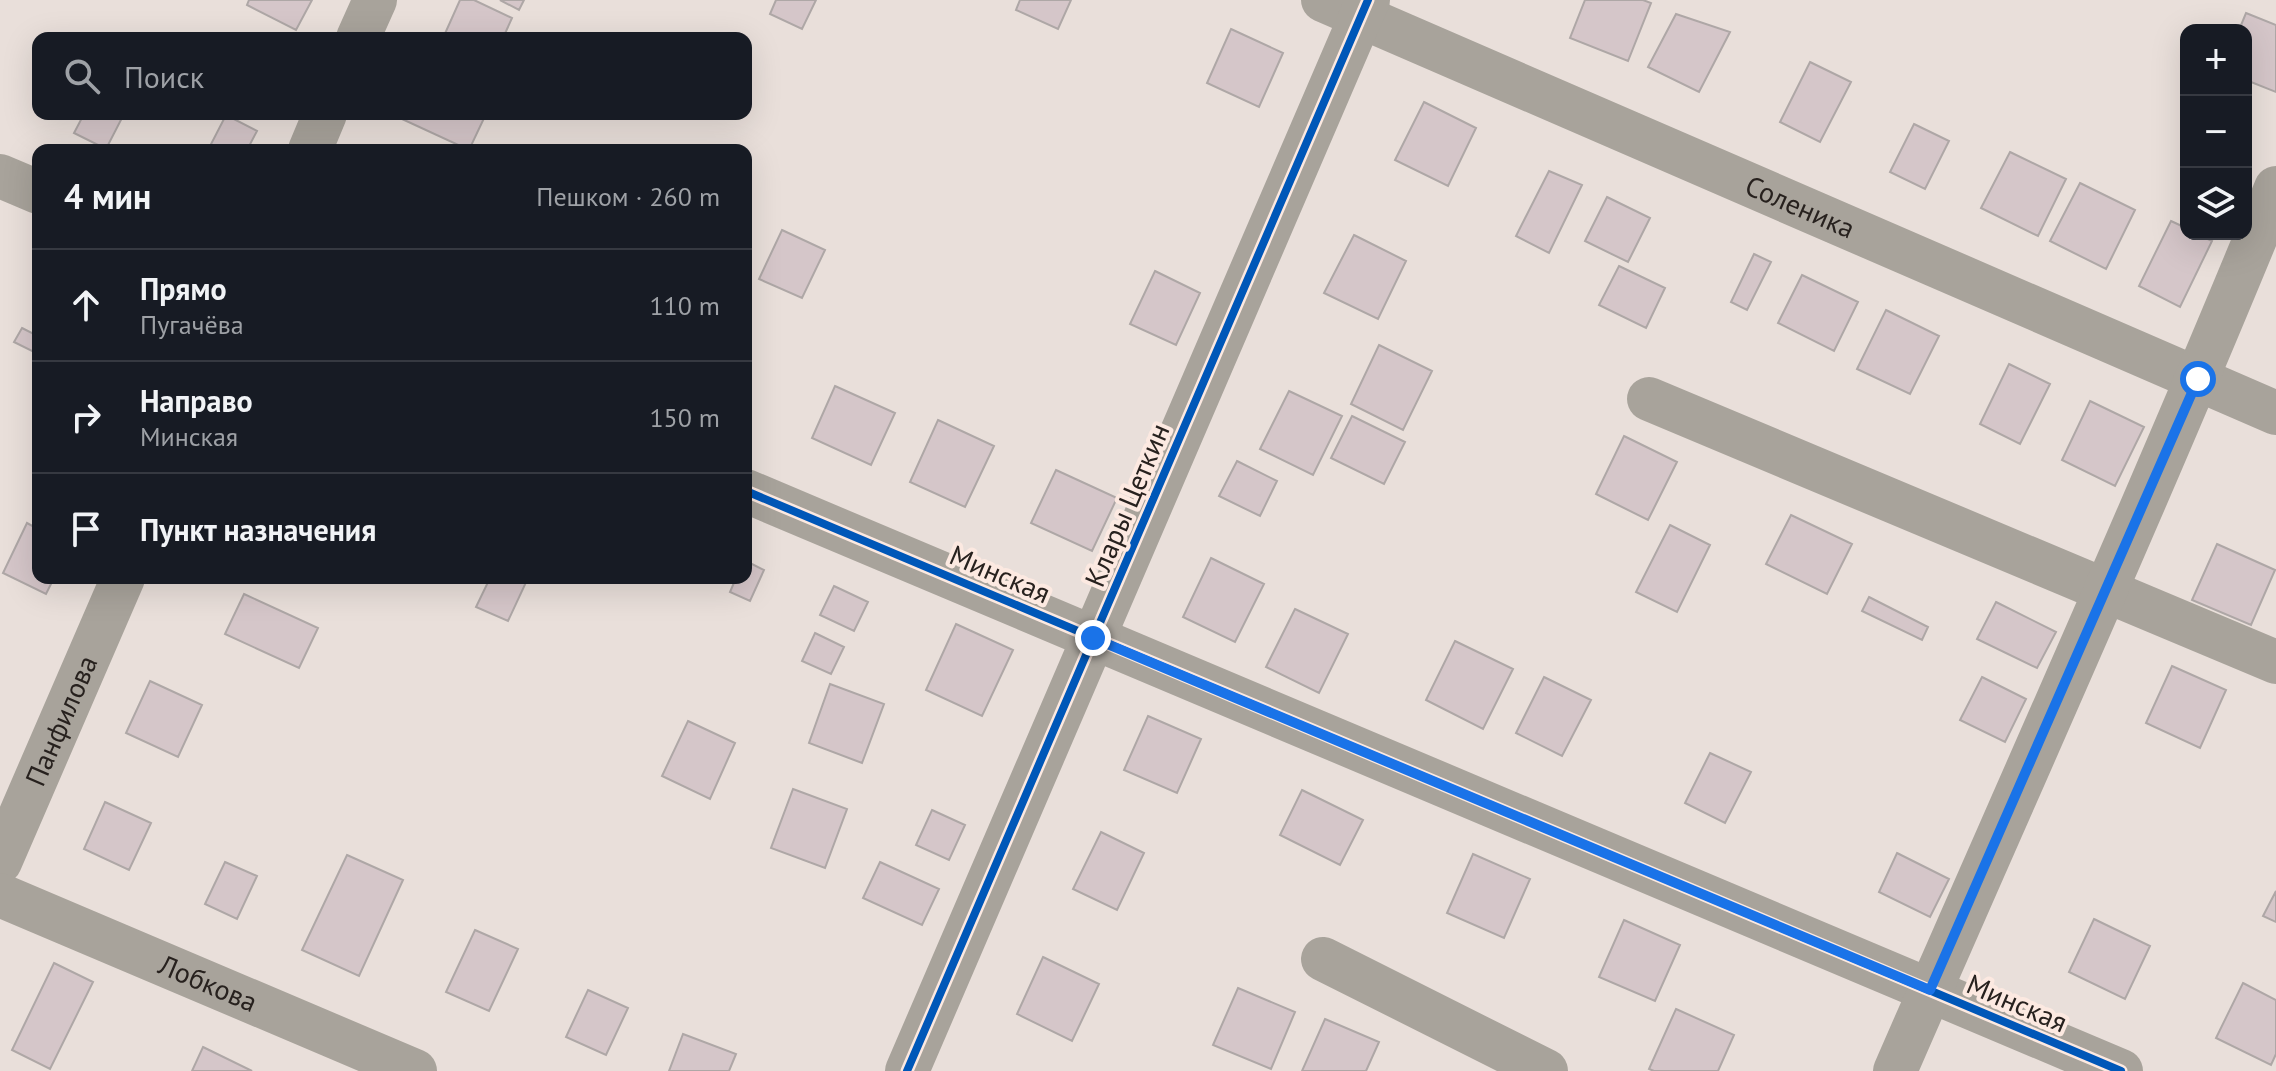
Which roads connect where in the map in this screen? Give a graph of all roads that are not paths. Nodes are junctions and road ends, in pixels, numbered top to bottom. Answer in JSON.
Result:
{"nodes":[{"id":1,"x":375,"y":0,"type":"edge"},
{"id":2,"x":1350,"y":5,"type":"edge"},
{"id":3,"x":361,"y":32,"type":"edge"},
{"id":4,"x":322,"y":120,"type":"edge"},
{"id":5,"x":312,"y":144,"type":"edge"},
{"id":6,"x":0,"y":176,"type":"edge"},
{"id":7,"x":2276,"y":188,"type":"edge"},
{"id":8,"x":32,"y":189,"type":"edge"},
{"id":9,"x":2198,"y":379,"type":"junction"},
{"id":10,"x":1649,"y":399,"type":"dead end"},
{"id":11,"x":2276,"y":413,"type":"edge"},
{"id":12,"x":752,"y":494,"type":"edge"},
{"id":13,"x":120,"y":584,"type":"edge"},
{"id":14,"x":2107,"y":590,"type":"junction"},
{"id":15,"x":1093,"y":638,"type":"junction"},
{"id":16,"x":2276,"y":662,"type":"edge"},
{"id":17,"x":0,"y":862,"type":"edge"},
{"id":18,"x":0,"y":895,"type":"edge"},
{"id":19,"x":1323,"y":959,"type":"dead end"},
{"id":20,"x":1930,"y":990,"type":"junction"},
{"id":21,"x":415,"y":1071,"type":"edge"},
{"id":22,"x":907,"y":1071,"type":"edge"},
{"id":23,"x":1546,"y":1071,"type":"edge"},
{"id":24,"x":1895,"y":1071,"type":"edge"},
{"id":25,"x":2121,"y":1071,"type":"edge"}],
"edges":[{"from":1,"to":3,"type":"street"},
{"from":2,"to":9,"type":"street","name":"Соленика"},
{"from":2,"to":15,"type":"street","name":"Клары Цеткин"},
{"from":4,"to":5,"type":"street"},
{"from":6,"to":8,"type":"street"},
{"from":7,"to":9,"type":"street"},
{"from":9,"to":11,"type":"street","name":"Соленика"},
{"from":9,"to":14,"type":"street"},
{"from":10,"to":14,"type":"street"},
{"from":12,"to":15,"type":"street","name":"Минская"},
{"from":13,"to":17,"type":"street","name":"Панфилова"},
{"from":14,"to":16,"type":"street"},
{"from":14,"to":20,"type":"street"},
{"from":15,"to":20,"type":"street","name":"Минская"},
{"from":15,"to":22,"type":"street","name":"Клары Цеткин"},
{"from":18,"to":21,"type":"street","name":"Лобкова"},
{"from":19,"to":23,"type":"street"},
{"from":20,"to":24,"type":"street"},
{"from":20,"to":25,"type":"street","name":"Минская"}]}
